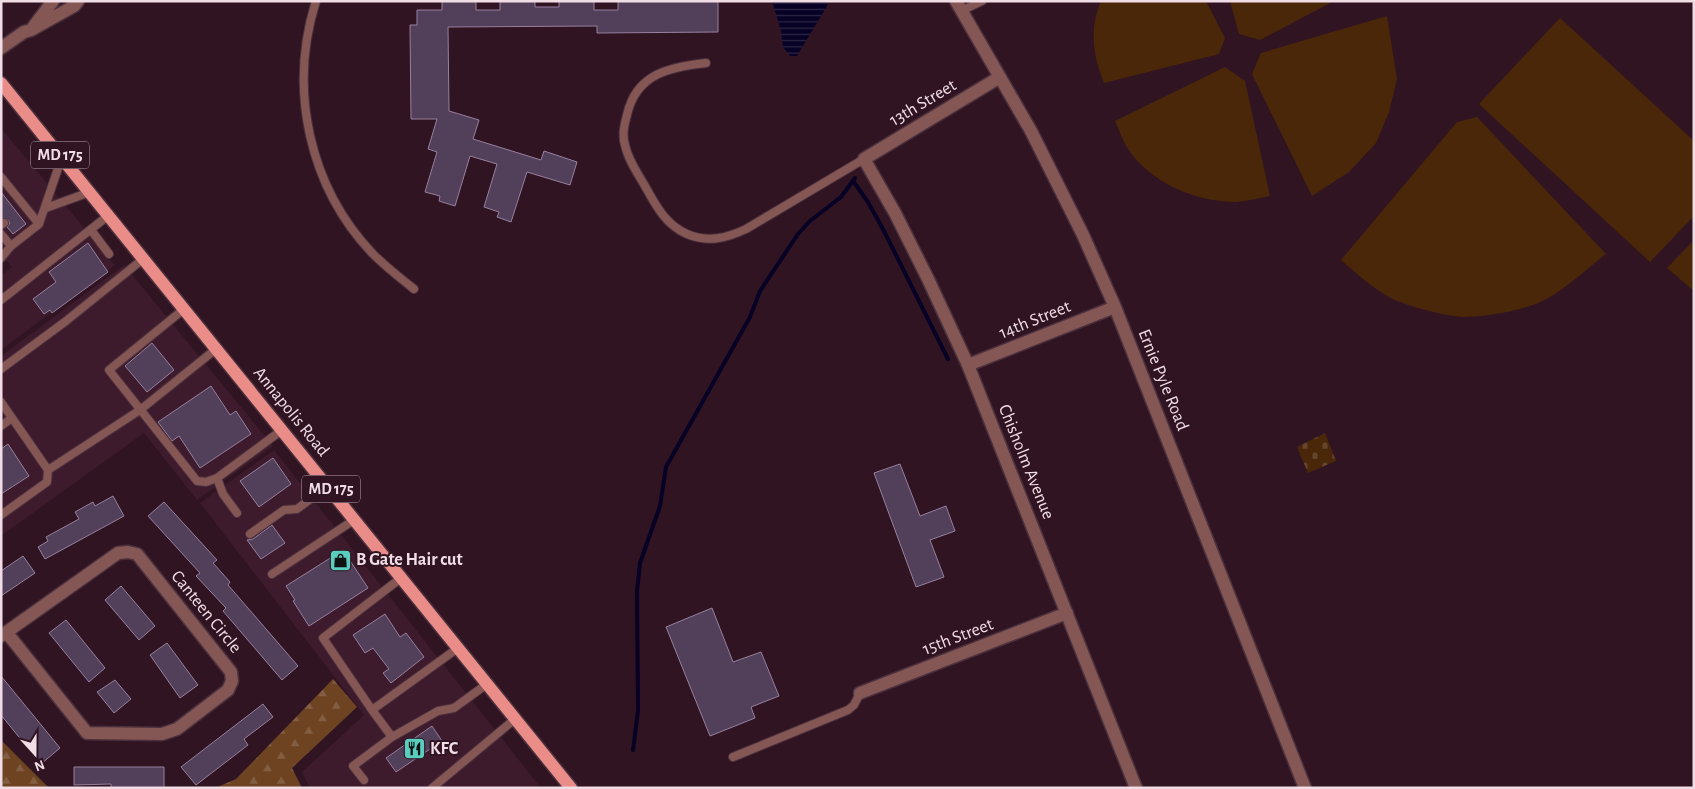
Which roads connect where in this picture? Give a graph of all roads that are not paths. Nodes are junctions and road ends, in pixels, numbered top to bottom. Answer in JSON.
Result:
{"nodes":[{"id":1,"x":53,"y":1,"type":"edge"},
{"id":2,"x":78,"y":1,"type":"edge"},
{"id":3,"x":316,"y":1,"type":"edge"},
{"id":4,"x":982,"y":1,"type":"edge"},
{"id":5,"x":959,"y":6,"type":"edge"},
{"id":6,"x":31,"y":30,"type":"junction"},
{"id":7,"x":1,"y":48,"type":"edge"},
{"id":8,"x":706,"y":63,"type":"dead end"},
{"id":9,"x":1000,"y":77,"type":"junction"},
{"id":10,"x":1,"y":83,"type":"edge"},
{"id":11,"x":62,"y":157,"type":"junction"},
{"id":12,"x":864,"y":159,"type":"junction"},
{"id":13,"x":3,"y":183,"type":"edge"},
{"id":14,"x":90,"y":192,"type":"junction"},
{"id":15,"x":16,"y":196,"type":"junction"},
{"id":16,"x":9,"y":201,"type":"dead end"},
{"id":17,"x":25,"y":207,"type":"junction"},
{"id":18,"x":46,"y":208,"type":"junction"},
{"id":19,"x":18,"y":213,"type":"dead end"},
{"id":20,"x":109,"y":215,"type":"junction"},
{"id":21,"x":39,"y":224,"type":"junction"},
{"id":22,"x":91,"y":230,"type":"junction"},
{"id":23,"x":2,"y":238,"type":"edge"},
{"id":24,"x":11,"y":246,"type":"junction"},
{"id":25,"x":109,"y":254,"type":"dead end"},
{"id":26,"x":1,"y":258,"type":"edge"},
{"id":27,"x":143,"y":259,"type":"junction"},
{"id":28,"x":414,"y":289,"type":"dead end"},
{"id":29,"x":1,"y":300,"type":"edge"},
{"id":30,"x":1115,"y":307,"type":"junction"},
{"id":31,"x":184,"y":308,"type":"junction"},
{"id":32,"x":216,"y":349,"type":"junction"},
{"id":33,"x":968,"y":365,"type":"junction"},
{"id":34,"x":1,"y":369,"type":"edge"},
{"id":35,"x":1,"y":402,"type":"edge"},
{"id":36,"x":140,"y":410,"type":"junction"},
{"id":37,"x":12,"y":418,"type":"junction"},
{"id":38,"x":1,"y":426,"type":"edge"},
{"id":39,"x":282,"y":430,"type":"junction"},
{"id":40,"x":48,"y":470,"type":"junction"},
{"id":41,"x":217,"y":478,"type":"junction"},
{"id":42,"x":328,"y":486,"type":"junction"},
{"id":43,"x":237,"y":513,"type":"dead end"},
{"id":44,"x":1,"y":515,"type":"edge"},
{"id":45,"x":354,"y":520,"type":"junction"},
{"id":46,"x":250,"y":534,"type":"dead end"},
{"id":47,"x":272,"y":574,"type":"dead end"},
{"id":48,"x":401,"y":578,"type":"junction"},
{"id":49,"x":1068,"y":613,"type":"junction"},
{"id":50,"x":4,"y":634,"type":"edge"},
{"id":51,"x":458,"y":648,"type":"junction"},
{"id":52,"x":486,"y":684,"type":"junction"},
{"id":53,"x":860,"y":693,"type":"joint"},
{"id":54,"x":372,"y":710,"type":"junction"},
{"id":55,"x":516,"y":719,"type":"junction"},
{"id":56,"x":392,"y":737,"type":"junction"},
{"id":57,"x":733,"y":757,"type":"dead end"},
{"id":58,"x":364,"y":780,"type":"dead end"},
{"id":59,"x":432,"y":788,"type":"edge"},
{"id":60,"x":571,"y":788,"type":"edge"},
{"id":61,"x":1136,"y":788,"type":"edge"},
{"id":62,"x":1305,"y":788,"type":"edge"}],
"edges":[{"from":1,"to":6,"type":"street"},
{"from":2,"to":6,"type":"street"},
{"from":3,"to":28,"type":"lane"},
{"from":4,"to":5,"type":"lane"},
{"from":5,"to":9,"type":"street","name":"Ernie Pyle Road"},
{"from":6,"to":7,"type":"street"},
{"from":8,"to":12,"type":"lane"},
{"from":9,"to":12,"type":"street","name":"13th Street"},
{"from":9,"to":30,"type":"street","name":"Ernie Pyle Road"},
{"from":10,"to":11,"type":"main road","name":"Annapolis Road","number":"MD 175"},
{"from":11,"to":14,"type":"main road","name":"Annapolis Road","number":"MD 175"},
{"from":11,"to":18,"type":"lane"},
{"from":12,"to":33,"type":"street","name":"Chisholm Avenue"},
{"from":13,"to":15,"type":"lane"},
{"from":14,"to":18,"type":"lane"},
{"from":14,"to":20,"type":"main road","name":"Annapolis Road","number":"MD 175"},
{"from":15,"to":16,"type":"lane"},
{"from":15,"to":17,"type":"lane"},
{"from":17,"to":19,"type":"lane"},
{"from":17,"to":21,"type":"lane"},
{"from":18,"to":21,"type":"lane"},
{"from":20,"to":22,"type":"lane"},
{"from":20,"to":27,"type":"main road","name":"Annapolis Road","number":"MD 175"},
{"from":21,"to":24,"type":"lane"},
{"from":22,"to":25,"type":"lane"},
{"from":22,"to":29,"type":"lane"},
{"from":23,"to":24,"type":"lane"},
{"from":24,"to":26,"type":"lane"},
{"from":27,"to":31,"type":"main road","name":"Annapolis Road","number":"MD 175"},
{"from":27,"to":34,"type":"lane"},
{"from":30,"to":33,"type":"street","name":"14th Street"},
{"from":30,"to":62,"type":"street","name":"Ernie Pyle Road"},
{"from":31,"to":32,"type":"main road","name":"Annapolis Road","number":"MD 175"},
{"from":31,"to":36,"type":"lane"},
{"from":32,"to":36,"type":"lane"},
{"from":32,"to":39,"type":"main road","name":"Annapolis Road","number":"MD 175"},
{"from":33,"to":49,"type":"street","name":"Chisholm Avenue"},
{"from":35,"to":37,"type":"lane"},
{"from":36,"to":40,"type":"lane"},
{"from":36,"to":41,"type":"lane"},
{"from":37,"to":38,"type":"lane"},
{"from":37,"to":40,"type":"lane"},
{"from":39,"to":41,"type":"lane"},
{"from":39,"to":42,"type":"main road","name":"Annapolis Road","number":"MD 175"},
{"from":40,"to":44,"type":"lane"},
{"from":41,"to":43,"type":"lane"},
{"from":42,"to":45,"type":"main road","name":"Annapolis Road","number":"MD 175"},
{"from":42,"to":46,"type":"lane"},
{"from":45,"to":47,"type":"lane"},
{"from":45,"to":48,"type":"main road","name":"Annapolis Road","number":"MD 175"},
{"from":48,"to":51,"type":"main road","name":"Annapolis Road","number":"MD 175"},
{"from":48,"to":54,"type":"lane"},
{"from":49,"to":53,"type":"street","name":"15th Street"},
{"from":49,"to":61,"type":"street","name":"Chisholm Avenue"},
{"from":50,"to":50,"type":"street","name":"Canteen Circle"},
{"from":51,"to":52,"type":"main road","name":"Annapolis Road","number":"MD 175"},
{"from":51,"to":54,"type":"lane"},
{"from":52,"to":55,"type":"main road","name":"Annapolis Road","number":"MD 175"},
{"from":52,"to":56,"type":"lane"},
{"from":53,"to":57,"type":"lane"},
{"from":54,"to":56,"type":"lane"},
{"from":55,"to":59,"type":"lane"},
{"from":55,"to":60,"type":"main road","name":"Annapolis Road","number":"MD 175"},
{"from":56,"to":58,"type":"lane"}]}
